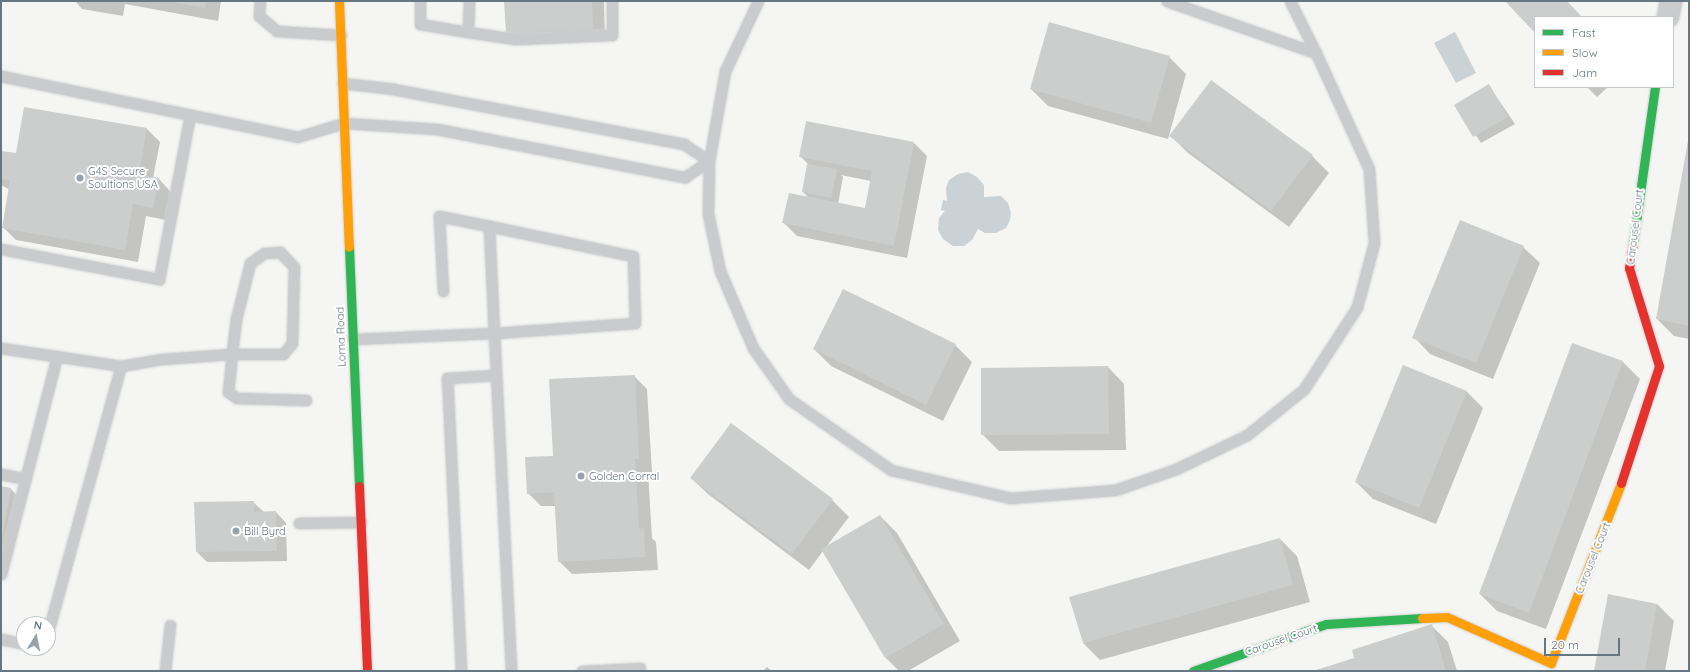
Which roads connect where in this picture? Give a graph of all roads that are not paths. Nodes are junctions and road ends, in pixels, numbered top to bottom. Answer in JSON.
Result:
{"nodes":[{"id":1,"x":260,"y":1,"type":"edge"},
{"id":2,"x":339,"y":1,"type":"edge"},
{"id":3,"x":420,"y":1,"type":"edge"},
{"id":4,"x":469,"y":1,"type":"edge"},
{"id":5,"x":612,"y":1,"type":"edge"},
{"id":6,"x":758,"y":1,"type":"edge"},
{"id":7,"x":1167,"y":1,"type":"edge"},
{"id":8,"x":1290,"y":1,"type":"edge"},
{"id":9,"x":1671,"y":1,"type":"edge"},
{"id":10,"x":1668,"y":16,"type":"edge"},
{"id":11,"x":468,"y":32,"type":"junction"},
{"id":12,"x":340,"y":35,"type":"junction"},
{"id":13,"x":1316,"y":53,"type":"junction"},
{"id":14,"x":1,"y":76,"type":"edge"},
{"id":15,"x":342,"y":84,"type":"junction"},
{"id":16,"x":1656,"y":88,"type":"edge"},
{"id":17,"x":190,"y":115,"type":"junction"},
{"id":18,"x":344,"y":123,"type":"junction"},
{"id":19,"x":709,"y":162,"type":"junction"},
{"id":20,"x":489,"y":226,"type":"junction"},
{"id":21,"x":1,"y":250,"type":"edge"},
{"id":22,"x":443,"y":291,"type":"dead end"},
{"id":23,"x":494,"y":333,"type":"junction"},
{"id":24,"x":353,"y":339,"type":"junction"},
{"id":25,"x":1,"y":348,"type":"edge"},
{"id":26,"x":232,"y":354,"type":"junction"},
{"id":27,"x":57,"y":356,"type":"junction"},
{"id":28,"x":121,"y":366,"type":"junction"},
{"id":29,"x":496,"y":375,"type":"junction"},
{"id":30,"x":306,"y":400,"type":"dead end"},
{"id":31,"x":1,"y":474,"type":"edge"},
{"id":32,"x":26,"y":479,"type":"junction"},
{"id":33,"x":361,"y":522,"type":"junction"},
{"id":34,"x":299,"y":523,"type":"dead end"},
{"id":35,"x":1,"y":574,"type":"edge"},
{"id":36,"x":52,"y":616,"type":"edge"},
{"id":37,"x":170,"y":625,"type":"dead end"},
{"id":38,"x":1,"y":639,"type":"edge"},
{"id":39,"x":16,"y":642,"type":"edge"},
{"id":40,"x":1550,"y":667,"type":"edge"},
{"id":41,"x":640,"y":668,"type":"dead end"},
{"id":42,"x":164,"y":671,"type":"edge"},
{"id":43,"x":367,"y":671,"type":"edge"},
{"id":44,"x":461,"y":671,"type":"edge"},
{"id":45,"x":512,"y":671,"type":"edge"},
{"id":46,"x":582,"y":671,"type":"edge"},
{"id":47,"x":1193,"y":671,"type":"edge"}],
"edges":[{"from":1,"to":12,"type":"lane"},
{"from":2,"to":12,"type":"street","name":"Lorna Road"},
{"from":3,"to":11,"type":"lane"},
{"from":4,"to":11,"type":"lane"},
{"from":5,"to":11,"type":"lane"},
{"from":6,"to":19,"type":"lane"},
{"from":7,"to":13,"type":"lane"},
{"from":8,"to":13,"type":"lane"},
{"from":9,"to":10,"type":"street"},
{"from":12,"to":15,"type":"street","name":"Lorna Road"},
{"from":13,"to":19,"type":"lane"},
{"from":14,"to":17,"type":"lane"},
{"from":15,"to":18,"type":"street","name":"Lorna Road"},
{"from":15,"to":19,"type":"lane"},
{"from":16,"to":40,"type":"street","name":"Carousel Court"},
{"from":17,"to":18,"type":"lane"},
{"from":17,"to":21,"type":"lane"},
{"from":18,"to":19,"type":"lane"},
{"from":18,"to":24,"type":"street","name":"Lorna Road"},
{"from":20,"to":22,"type":"lane"},
{"from":20,"to":23,"type":"lane"},
{"from":20,"to":23,"type":"lane"},
{"from":23,"to":24,"type":"lane"},
{"from":23,"to":29,"type":"lane"},
{"from":24,"to":33,"type":"street","name":"Lorna Road"},
{"from":25,"to":27,"type":"lane"},
{"from":26,"to":26,"type":"lane"},
{"from":26,"to":28,"type":"lane"},
{"from":26,"to":30,"type":"lane"},
{"from":27,"to":28,"type":"lane"},
{"from":27,"to":32,"type":"lane"},
{"from":28,"to":36,"type":"lane"},
{"from":29,"to":44,"type":"lane"},
{"from":29,"to":45,"type":"lane"},
{"from":31,"to":32,"type":"lane"},
{"from":32,"to":35,"type":"lane"},
{"from":33,"to":34,"type":"lane"},
{"from":33,"to":43,"type":"street","name":"Lorna Road"},
{"from":37,"to":42,"type":"lane"},
{"from":38,"to":39,"type":"lane"},
{"from":40,"to":47,"type":"street","name":"Carousel Court"},
{"from":41,"to":46,"type":"lane"}]}
